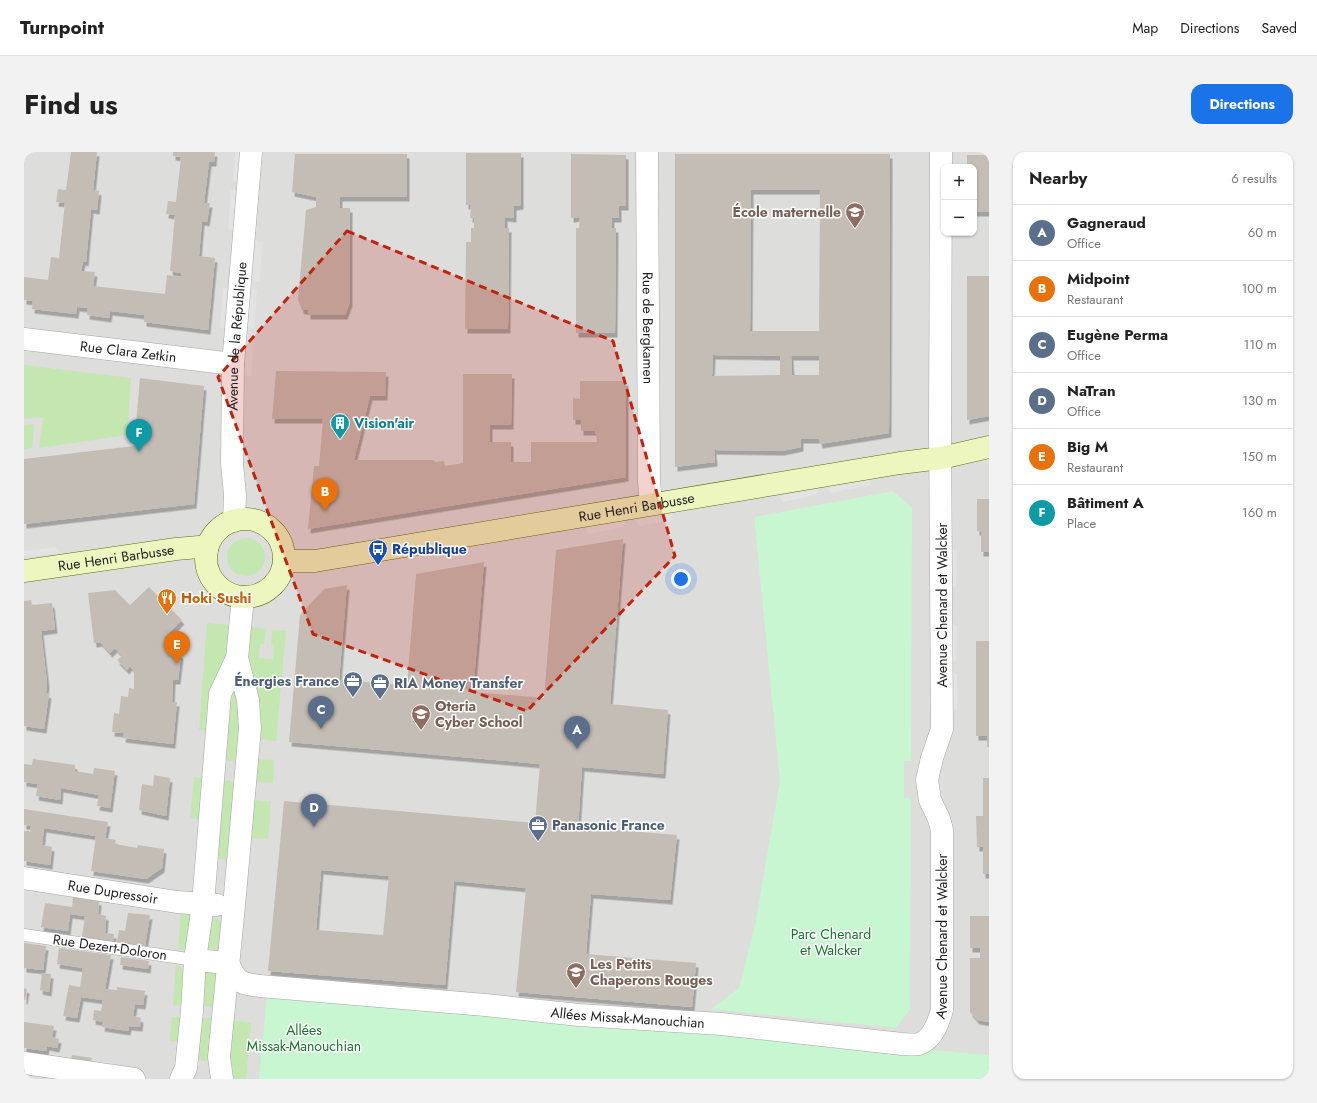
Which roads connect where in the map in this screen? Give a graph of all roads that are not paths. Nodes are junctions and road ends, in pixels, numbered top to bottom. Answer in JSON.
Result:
{"nodes":[{"id":1,"x":251,"y":152,"type":"edge"},
{"id":2,"x":648,"y":152,"type":"edge"},
{"id":3,"x":941,"y":152,"type":"edge"},
{"id":4,"x":24,"y":338,"type":"edge"},
{"id":5,"x":233,"y":364,"type":"junction"},
{"id":6,"x":989,"y":447,"type":"edge"},
{"id":7,"x":941,"y":458,"type":"junction"},
{"id":8,"x":651,"y":504,"type":"junction"},
{"id":9,"x":234,"y":521,"type":"junction"},
{"id":10,"x":207,"y":549,"type":"junction"},
{"id":11,"x":284,"y":561,"type":"junction"},
{"id":12,"x":24,"y":571,"type":"edge"},
{"id":13,"x":243,"y":598,"type":"junction"},
{"id":14,"x":237,"y":658,"type":"junction"},
{"id":15,"x":214,"y":768,"type":"junction"},
{"id":16,"x":246,"y":773,"type":"junction"},
{"id":17,"x":24,"y":878,"type":"edge"},
{"id":18,"x":203,"y":904,"type":"junction"},
{"id":19,"x":234,"y":906,"type":"junction"},
{"id":20,"x":24,"y":935,"type":"edge"},
{"id":21,"x":195,"y":960,"type":"junction"},
{"id":22,"x":228,"y":963,"type":"junction"},
{"id":23,"x":918,"y":1044,"type":"joint"},
{"id":24,"x":24,"y":1063,"type":"edge"},
{"id":25,"x":184,"y":1074,"type":"edge"},
{"id":26,"x":221,"y":1076,"type":"edge"},
{"id":27,"x":134,"y":1079,"type":"edge"}],
"edges":[{"from":1,"to":5,"type":"street","name":"Avenue de la République"},
{"from":2,"to":8,"type":"street","name":"Rue de Bergkamen"},
{"from":3,"to":7,"type":"street","name":"Avenue Chenard et Walcker"},
{"from":4,"to":5,"type":"street","name":"Rue Clara Zetkin"},
{"from":5,"to":9,"type":"street","name":"Avenue de la République"},
{"from":6,"to":7,"type":"street","name":"Rue Henri Barbusse"},
{"from":7,"to":8,"type":"street","name":"Rue Henri Barbusse"},
{"from":7,"to":23,"type":"street","name":"Avenue Chenard et Walcker"},
{"from":8,"to":11,"type":"street","name":"Rue Henri Barbusse"},
{"from":9,"to":10,"type":"street"},
{"from":9,"to":11,"type":"street"},
{"from":10,"to":12,"type":"street","name":"Rue Henri Barbusse"},
{"from":10,"to":13,"type":"street"},
{"from":11,"to":13,"type":"street"},
{"from":13,"to":14,"type":"street"},
{"from":14,"to":15,"type":"street"},
{"from":14,"to":16,"type":"street"},
{"from":15,"to":16,"type":"street"},
{"from":15,"to":18,"type":"street"},
{"from":16,"to":19,"type":"street"},
{"from":17,"to":18,"type":"street","name":"Rue Dupressoir"},
{"from":18,"to":19,"type":"street","name":"Rue Dupressoir"},
{"from":18,"to":21,"type":"street"},
{"from":19,"to":22,"type":"street"},
{"from":20,"to":21,"type":"lane","name":"Rue Dezert-Doloron"},
{"from":21,"to":22,"type":"street"},
{"from":21,"to":25,"type":"street"},
{"from":22,"to":23,"type":"street","name":"Allées Missak-Manouchian"},
{"from":22,"to":26,"type":"street"},
{"from":24,"to":27,"type":"street"},
{"from":25,"to":26,"type":"street"}]}
